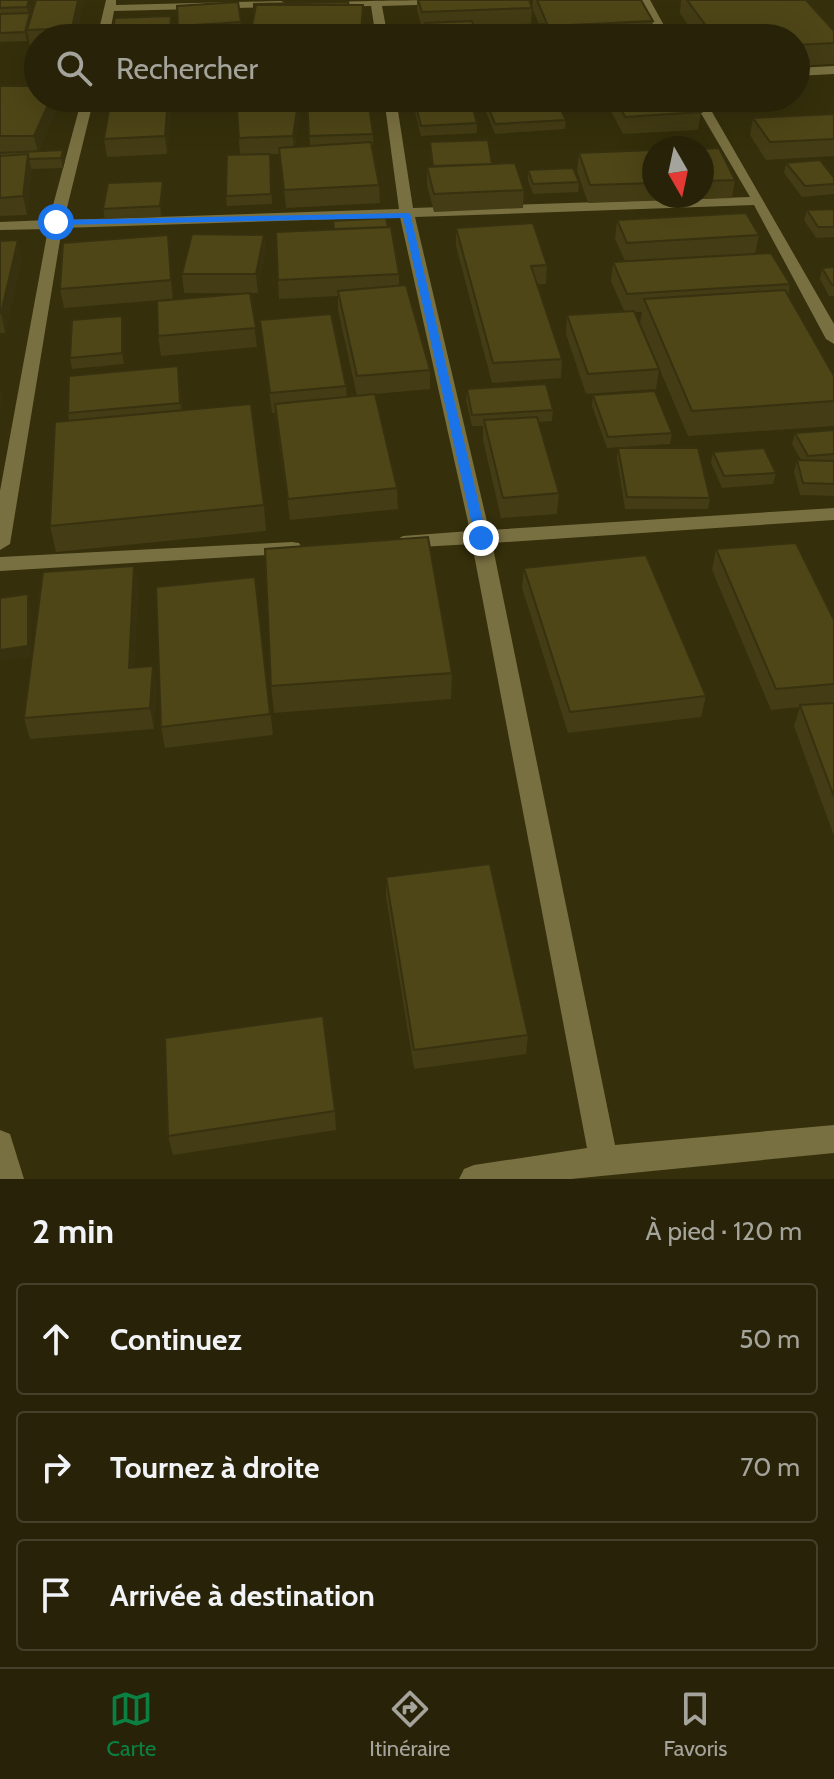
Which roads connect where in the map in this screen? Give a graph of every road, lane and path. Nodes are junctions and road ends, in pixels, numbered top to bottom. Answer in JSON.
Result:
{"nodes":[{"id":1,"x":485,"y":0,"type":"edge"},
{"id":2,"x":645,"y":0,"type":"edge"},
{"id":3,"x":376,"y":1,"type":"edge"},
{"id":4,"x":111,"y":4,"type":"edge"},
{"id":5,"x":298,"y":4,"type":"edge"},
{"id":6,"x":314,"y":4,"type":"edge"},
{"id":7,"x":106,"y":24,"type":"edge"},
{"id":8,"x":380,"y":24,"type":"edge"},
{"id":9,"x":658,"y":24,"type":"edge"},
{"id":10,"x":834,"y":70,"type":"edge"},
{"id":11,"x":810,"y":71,"type":"edge"},
{"id":12,"x":84,"y":112,"type":"edge"},
{"id":13,"x":392,"y":112,"type":"edge"},
{"id":14,"x":706,"y":112,"type":"edge"},
{"id":15,"x":759,"y":201,"type":"junction"},
{"id":16,"x":407,"y":215,"type":"junction"},
{"id":17,"x":56,"y":222,"type":"junction"},
{"id":18,"x":0,"y":226,"type":"edge"},
{"id":19,"x":834,"y":339,"type":"edge"},
{"id":20,"x":834,"y":514,"type":"edge"},
{"id":21,"x":481,"y":538,"type":"junction"},
{"id":22,"x":388,"y":543,"type":"edge"},
{"id":23,"x":0,"y":544,"type":"edge"},
{"id":24,"x":310,"y":547,"type":"edge"},
{"id":25,"x":0,"y":564,"type":"edge"},
{"id":26,"x":834,"y":1139,"type":"edge"},
{"id":27,"x":0,"y":1144,"type":"edge"},
{"id":28,"x":604,"y":1160,"type":"junction"},
{"id":29,"x":9,"y":1179,"type":"edge"},
{"id":30,"x":474,"y":1179,"type":"edge"}],
"edges":[{"from":1,"to":3,"type":"street"},
{"from":2,"to":9,"type":"street"},
{"from":3,"to":6,"type":"street"},
{"from":3,"to":8,"type":"street"},
{"from":4,"to":5,"type":"street"},
{"from":4,"to":7,"type":"street"},
{"from":10,"to":11,"type":"street"},
{"from":12,"to":17,"type":"street"},
{"from":13,"to":16,"type":"street"},
{"from":14,"to":15,"type":"street"},
{"from":15,"to":16,"type":"street"},
{"from":15,"to":19,"type":"street"},
{"from":16,"to":17,"type":"street"},
{"from":16,"to":21,"type":"street"},
{"from":17,"to":18,"type":"street"},
{"from":17,"to":23,"type":"street"},
{"from":20,"to":21,"type":"street"},
{"from":21,"to":22,"type":"street"},
{"from":21,"to":28,"type":"street"},
{"from":24,"to":25,"type":"street"},
{"from":26,"to":28,"type":"street"},
{"from":27,"to":29,"type":"street"},
{"from":28,"to":30,"type":"street"}]}
